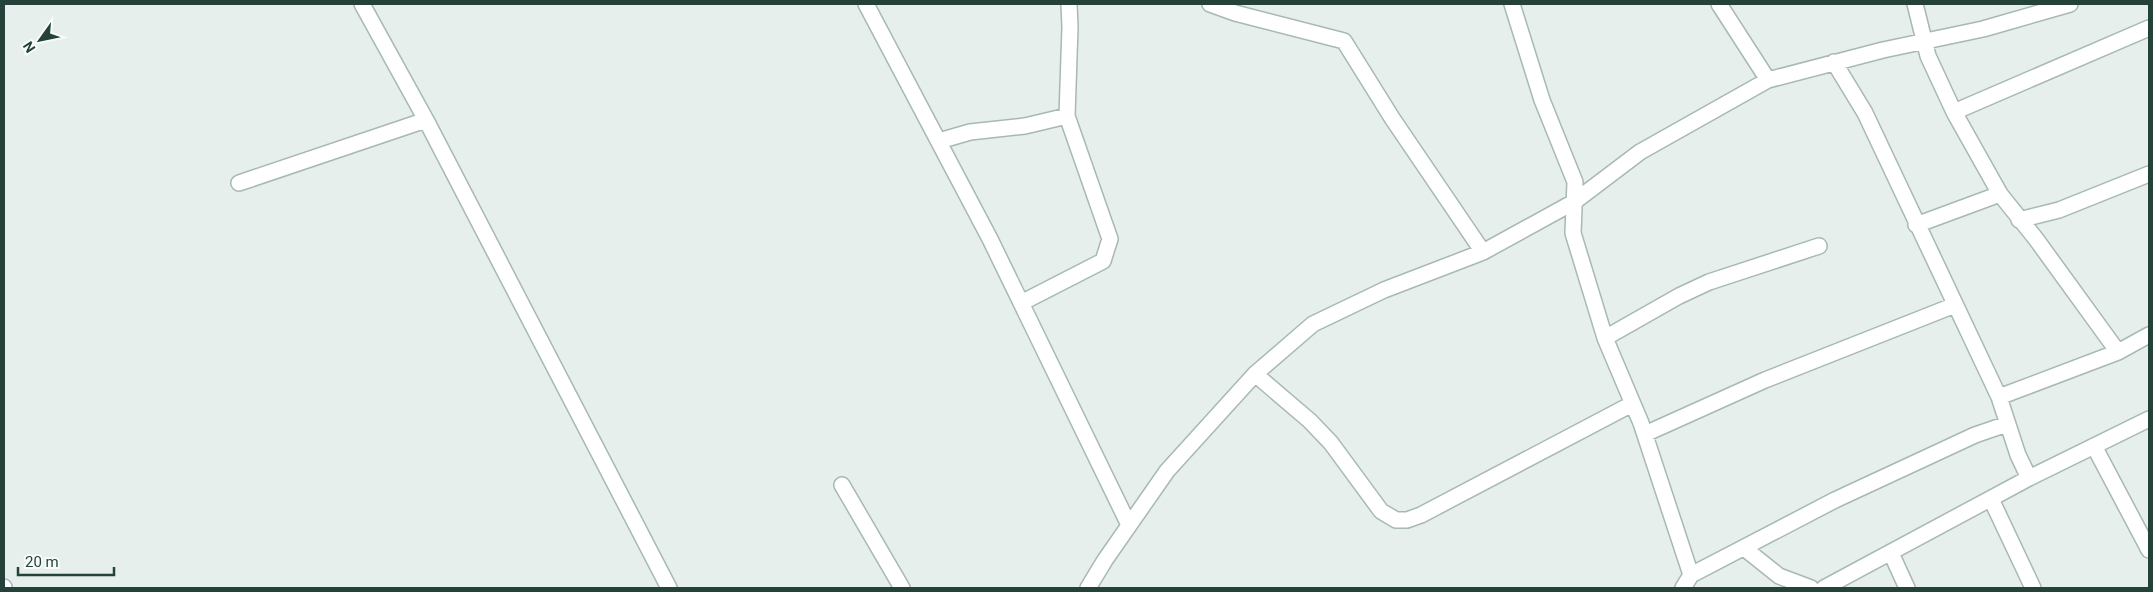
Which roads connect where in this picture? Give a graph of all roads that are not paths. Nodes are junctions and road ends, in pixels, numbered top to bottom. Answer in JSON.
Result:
{"nodes":[{"id":1,"x":362,"y":4,"type":"edge"},
{"id":2,"x":866,"y":4,"type":"edge"},
{"id":3,"x":1069,"y":4,"type":"edge"},
{"id":4,"x":1210,"y":4,"type":"edge"},
{"id":5,"x":1512,"y":4,"type":"edge"},
{"id":6,"x":1719,"y":4,"type":"edge"},
{"id":7,"x":1915,"y":4,"type":"edge"},
{"id":8,"x":2070,"y":4,"type":"edge"},
{"id":9,"x":2149,"y":28,"type":"edge"},
{"id":10,"x":1925,"y":41,"type":"junction"},
{"id":11,"x":1834,"y":62,"type":"junction"},
{"id":12,"x":1768,"y":80,"type":"junction"},
{"id":13,"x":1954,"y":112,"type":"junction"},
{"id":14,"x":1067,"y":116,"type":"junction"},
{"id":15,"x":426,"y":120,"type":"junction"},
{"id":16,"x":939,"y":141,"type":"junction"},
{"id":17,"x":2149,"y":174,"type":"edge"},
{"id":18,"x":239,"y":183,"type":"dead end"},
{"id":19,"x":2000,"y":194,"type":"junction"},
{"id":20,"x":1574,"y":202,"type":"junction"},
{"id":21,"x":2019,"y":220,"type":"junction"},
{"id":22,"x":1916,"y":225,"type":"junction"},
{"id":23,"x":1819,"y":246,"type":"dead end"},
{"id":24,"x":1482,"y":252,"type":"junction"},
{"id":25,"x":1021,"y":303,"type":"junction"},
{"id":26,"x":1955,"y":305,"type":"junction"},
{"id":27,"x":2149,"y":335,"type":"edge"},
{"id":28,"x":1605,"y":338,"type":"junction"},
{"id":29,"x":2118,"y":352,"type":"junction"},
{"id":30,"x":1255,"y":374,"type":"junction"},
{"id":31,"x":1999,"y":397,"type":"junction"},
{"id":32,"x":1632,"y":404,"type":"junction"},
{"id":33,"x":2149,"y":418,"type":"edge"},
{"id":34,"x":2007,"y":424,"type":"junction"},
{"id":35,"x":1645,"y":434,"type":"junction"},
{"id":36,"x":2094,"y":446,"type":"junction"},
{"id":37,"x":2029,"y":478,"type":"junction"},
{"id":38,"x":842,"y":485,"type":"dead end"},
{"id":39,"x":1990,"y":499,"type":"junction"},
{"id":40,"x":1129,"y":525,"type":"junction"},
{"id":41,"x":1744,"y":548,"type":"junction"},
{"id":42,"x":2149,"y":550,"type":"edge"},
{"id":43,"x":1890,"y":553,"type":"junction"},
{"id":44,"x":1687,"y":582,"type":"edge"},
{"id":45,"x":669,"y":588,"type":"edge"},
{"id":46,"x":902,"y":588,"type":"edge"},
{"id":47,"x":1088,"y":588,"type":"edge"},
{"id":48,"x":1811,"y":588,"type":"edge"},
{"id":49,"x":1824,"y":588,"type":"edge"},
{"id":50,"x":1907,"y":588,"type":"edge"},
{"id":51,"x":2033,"y":588,"type":"edge"}],
"edges":[{"from":1,"to":15,"type":"street"},
{"from":2,"to":16,"type":"street"},
{"from":3,"to":14,"type":"street"},
{"from":4,"to":24,"type":"street"},
{"from":5,"to":20,"type":"street"},
{"from":6,"to":12,"type":"street"},
{"from":7,"to":10,"type":"street"},
{"from":8,"to":10,"type":"street"},
{"from":9,"to":13,"type":"street"},
{"from":10,"to":11,"type":"street"},
{"from":10,"to":13,"type":"street"},
{"from":11,"to":12,"type":"street"},
{"from":11,"to":22,"type":"street"},
{"from":12,"to":20,"type":"street"},
{"from":13,"to":19,"type":"street"},
{"from":14,"to":16,"type":"street"},
{"from":14,"to":25,"type":"street"},
{"from":15,"to":18,"type":"street"},
{"from":15,"to":45,"type":"street"},
{"from":16,"to":25,"type":"street"},
{"from":17,"to":21,"type":"street"},
{"from":19,"to":21,"type":"street"},
{"from":19,"to":22,"type":"street"},
{"from":20,"to":24,"type":"street"},
{"from":20,"to":28,"type":"street"},
{"from":21,"to":29,"type":"street"},
{"from":22,"to":26,"type":"street"},
{"from":23,"to":28,"type":"street"},
{"from":24,"to":30,"type":"street"},
{"from":25,"to":40,"type":"street"},
{"from":26,"to":31,"type":"street"},
{"from":26,"to":35,"type":"street"},
{"from":27,"to":29,"type":"street"},
{"from":28,"to":32,"type":"street"},
{"from":29,"to":31,"type":"street"},
{"from":30,"to":32,"type":"street"},
{"from":30,"to":40,"type":"street"},
{"from":31,"to":34,"type":"street"},
{"from":32,"to":35,"type":"street"},
{"from":33,"to":36,"type":"street"},
{"from":34,"to":37,"type":"street"},
{"from":34,"to":41,"type":"street"},
{"from":35,"to":44,"type":"street"},
{"from":36,"to":37,"type":"street"},
{"from":36,"to":42,"type":"street"},
{"from":37,"to":39,"type":"street"},
{"from":38,"to":46,"type":"street"},
{"from":39,"to":43,"type":"street"},
{"from":39,"to":51,"type":"street"},
{"from":40,"to":47,"type":"street"},
{"from":41,"to":44,"type":"street"},
{"from":41,"to":48,"type":"street"},
{"from":43,"to":49,"type":"street"},
{"from":43,"to":50,"type":"street"}]}
